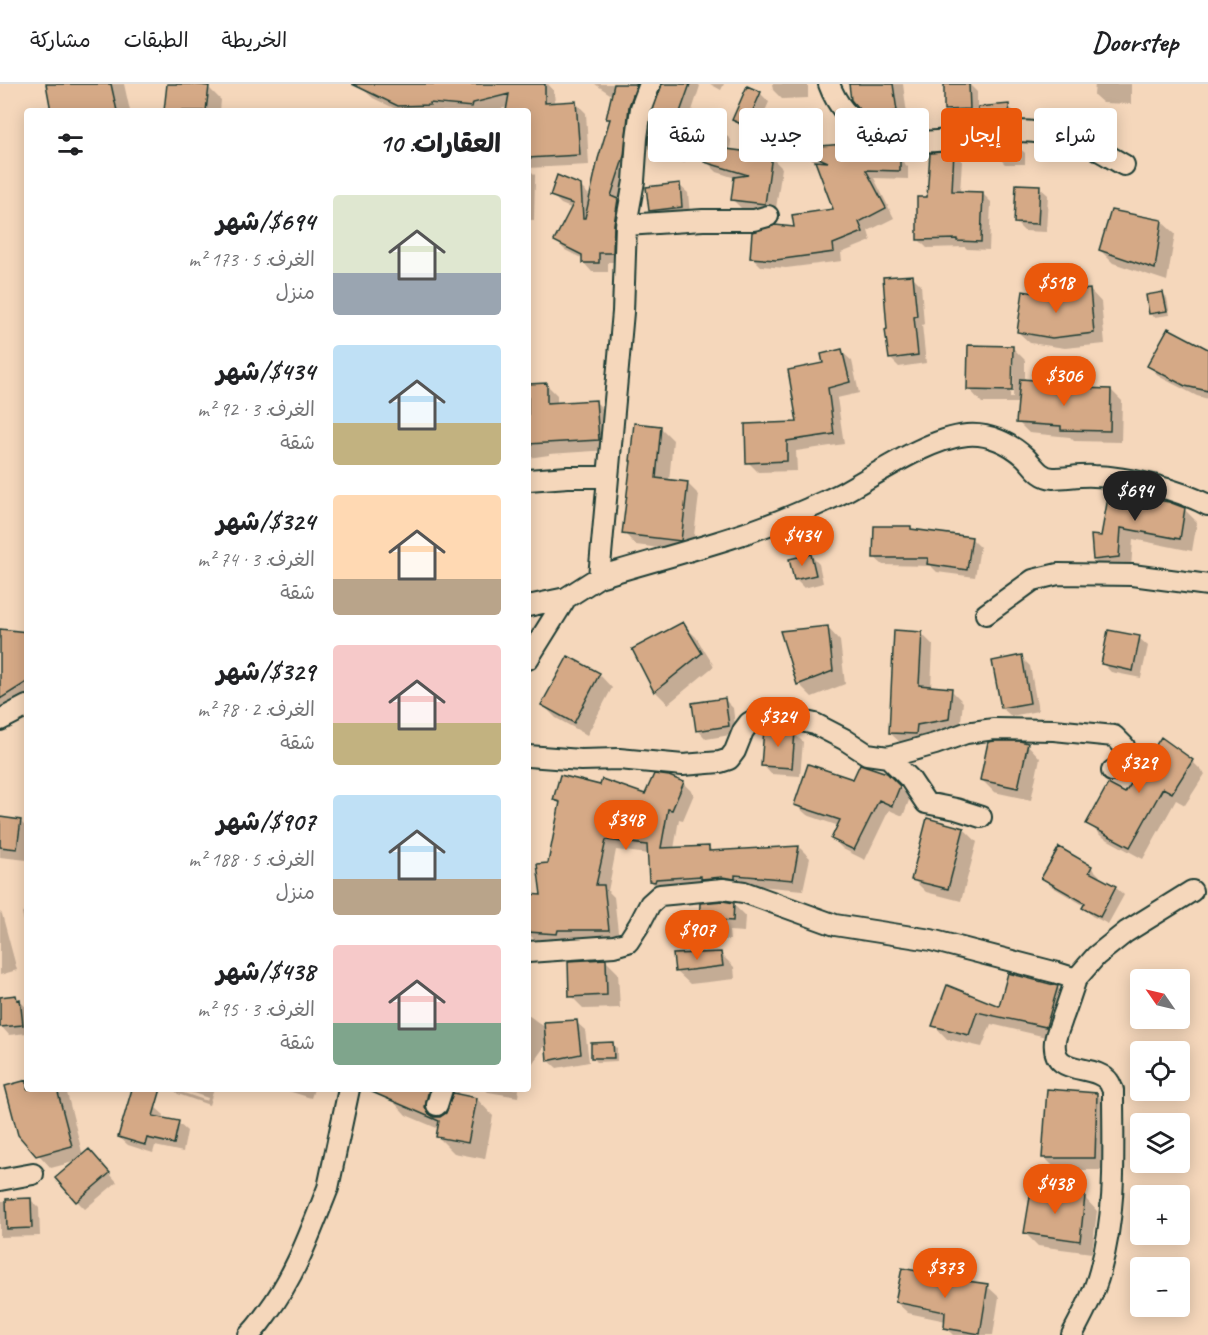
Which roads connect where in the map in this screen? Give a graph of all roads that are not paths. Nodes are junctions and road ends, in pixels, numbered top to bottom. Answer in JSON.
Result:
{"nodes":[{"id":1,"x":650,"y":84,"type":"edge"},
{"id":2,"x":828,"y":84,"type":"edge"},
{"id":3,"x":1124,"y":165,"type":"dead end"},
{"id":4,"x":768,"y":216,"type":"dead end"},
{"id":5,"x":626,"y":225,"type":"junction"},
{"id":6,"x":608,"y":477,"type":"junction"},
{"id":7,"x":531,"y":480,"type":"edge"},
{"id":8,"x":1208,"y":505,"type":"edge"},
{"id":9,"x":599,"y":577,"type":"junction"},
{"id":10,"x":1208,"y":585,"type":"edge"},
{"id":11,"x":566,"y":598,"type":"junction"},
{"id":12,"x":531,"y":605,"type":"edge"},
{"id":13,"x":986,"y":614,"type":"dead end"},
{"id":14,"x":531,"y":654,"type":"edge"},
{"id":15,"x":24,"y":708,"type":"edge"},
{"id":16,"x":0,"y":720,"type":"edge"},
{"id":17,"x":531,"y":756,"type":"edge"},
{"id":18,"x":888,"y":757,"type":"junction"},
{"id":19,"x":1112,"y":771,"type":"dead end"},
{"id":20,"x":981,"y":817,"type":"dead end"},
{"id":21,"x":1192,"y":891,"type":"dead end"},
{"id":22,"x":531,"y":952,"type":"edge"},
{"id":23,"x":1076,"y":979,"type":"junction"},
{"id":24,"x":348,"y":1092,"type":"edge"},
{"id":25,"x":33,"y":1174,"type":"dead end"},
{"id":26,"x":0,"y":1180,"type":"edge"},
{"id":27,"x":249,"y":1335,"type":"edge"},
{"id":28,"x":1072,"y":1335,"type":"edge"}],
"edges":[{"from":1,"to":5,"type":"street"},
{"from":2,"to":3,"type":"street"},
{"from":4,"to":5,"type":"street"},
{"from":5,"to":6,"type":"street"},
{"from":6,"to":7,"type":"street"},
{"from":6,"to":9,"type":"street"},
{"from":8,"to":9,"type":"street"},
{"from":9,"to":11,"type":"street"},
{"from":10,"to":13,"type":"street"},
{"from":11,"to":12,"type":"street"},
{"from":11,"to":14,"type":"street"},
{"from":15,"to":16,"type":"street"},
{"from":17,"to":18,"type":"street"},
{"from":18,"to":19,"type":"street"},
{"from":18,"to":20,"type":"street"},
{"from":21,"to":23,"type":"street"},
{"from":22,"to":23,"type":"street"},
{"from":23,"to":28,"type":"street"},
{"from":24,"to":27,"type":"street"},
{"from":25,"to":26,"type":"street"}]}
